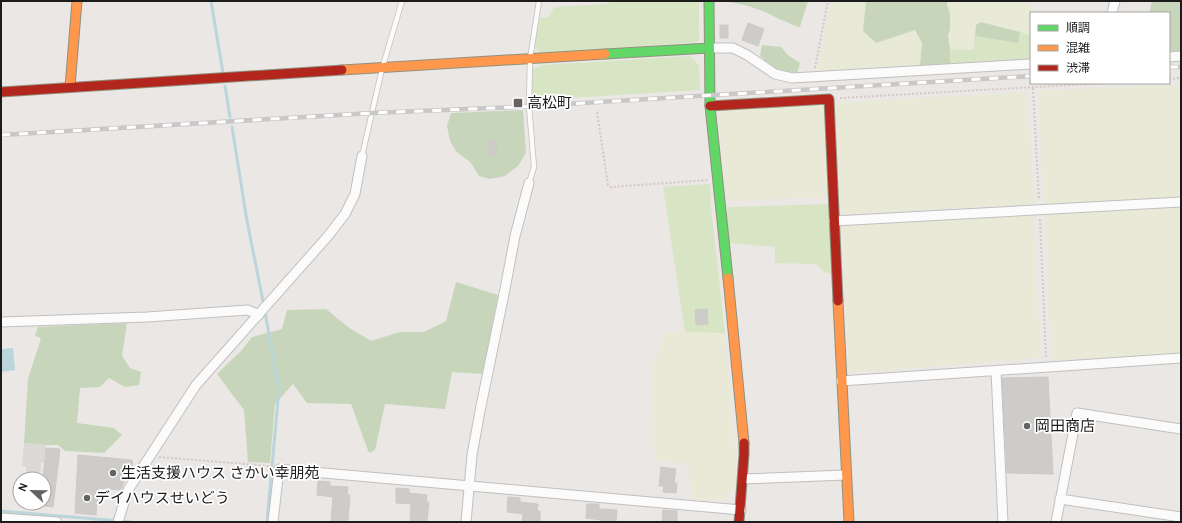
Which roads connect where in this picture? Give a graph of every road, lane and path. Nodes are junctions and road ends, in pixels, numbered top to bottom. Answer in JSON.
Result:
{"nodes":[{"id":1,"x":77,"y":1,"type":"edge"},
{"id":2,"x":402,"y":1,"type":"edge"},
{"id":3,"x":539,"y":1,"type":"edge"},
{"id":4,"x":709,"y":1,"type":"edge"},
{"id":5,"x":828,"y":1,"type":"edge"},
{"id":6,"x":1115,"y":1,"type":"edge"},
{"id":7,"x":1112,"y":12,"type":"edge"},
{"id":8,"x":709,"y":48,"type":"junction"},
{"id":9,"x":1181,"y":56,"type":"edge"},
{"id":10,"x":1170,"y":57,"type":"edge"},
{"id":11,"x":530,"y":59,"type":"junction"},
{"id":12,"x":1030,"y":64,"type":"edge"},
{"id":13,"x":382,"y":69,"type":"junction"},
{"id":14,"x":814,"y":77,"type":"junction"},
{"id":15,"x":1181,"y":78,"type":"edge"},
{"id":16,"x":1170,"y":79,"type":"edge"},
{"id":17,"x":1088,"y":84,"type":"edge"},
{"id":18,"x":70,"y":87,"type":"junction"},
{"id":19,"x":1033,"y":88,"type":"junction"},
{"id":20,"x":1,"y":92,"type":"edge"},
{"id":21,"x":829,"y":99,"type":"junction"},
{"id":22,"x":710,"y":106,"type":"junction"},
{"id":23,"x":597,"y":112,"type":"dead end"},
{"id":24,"x":362,"y":156,"type":"joint"},
{"id":25,"x":717,"y":179,"type":"junction"},
{"id":26,"x":529,"y":183,"type":"joint"},
{"id":27,"x":1181,"y":202,"type":"edge"},
{"id":28,"x":1040,"y":210,"type":"junction"},
{"id":29,"x":834,"y":220,"type":"junction"},
{"id":30,"x":259,"y":315,"type":"junction"},
{"id":31,"x":1,"y":322,"type":"edge"},
{"id":32,"x":1181,"y":358,"type":"edge"},
{"id":33,"x":1047,"y":366,"type":"junction"},
{"id":34,"x":996,"y":371,"type":"junction"},
{"id":35,"x":841,"y":381,"type":"junction"},
{"id":36,"x":1181,"y":429,"type":"edge"},
{"id":37,"x":150,"y":457,"type":"junction"},
{"id":38,"x":269,"y":466,"type":"dead end"},
{"id":39,"x":846,"y":475,"type":"junction"},
{"id":40,"x":743,"y":479,"type":"junction"},
{"id":41,"x":469,"y":485,"type":"junction"},
{"id":42,"x":1060,"y":499,"type":"junction"},
{"id":43,"x":741,"y":510,"type":"junction"},
{"id":44,"x":1181,"y":517,"type":"edge"},
{"id":45,"x":1,"y":518,"type":"edge"},
{"id":46,"x":11,"y":520,"type":"edge"},
{"id":47,"x":118,"y":521,"type":"edge"},
{"id":48,"x":57,"y":522,"type":"edge"},
{"id":49,"x":273,"y":522,"type":"edge"},
{"id":50,"x":466,"y":522,"type":"edge"},
{"id":51,"x":739,"y":522,"type":"edge"},
{"id":52,"x":849,"y":522,"type":"edge"},
{"id":53,"x":1003,"y":522,"type":"edge"},
{"id":54,"x":1056,"y":522,"type":"edge"}],
"edges":[{"from":1,"to":18,"type":"street"},
{"from":2,"to":13,"type":"lane"},
{"from":3,"to":11,"type":"lane"},
{"from":4,"to":8,"type":"street"},
{"from":5,"to":14,"type":"path"},
{"from":6,"to":7,"type":"street"},
{"from":8,"to":11,"type":"street"},
{"from":8,"to":14,"type":"street"},
{"from":8,"to":22,"type":"street"},
{"from":9,"to":10,"type":"street"},
{"from":11,"to":13,"type":"street"},
{"from":11,"to":26,"type":"lane"},
{"from":12,"to":14,"type":"street"},
{"from":13,"to":18,"type":"street"},
{"from":13,"to":24,"type":"lane"},
{"from":15,"to":16,"type":"path"},
{"from":17,"to":19,"type":"path"},
{"from":18,"to":20,"type":"street"},
{"from":19,"to":21,"type":"path"},
{"from":19,"to":28,"type":"path"},
{"from":21,"to":22,"type":"street"},
{"from":21,"to":29,"type":"street"},
{"from":22,"to":25,"type":"street"},
{"from":23,"to":25,"type":"path"},
{"from":24,"to":30,"type":"street"},
{"from":25,"to":40,"type":"street"},
{"from":26,"to":41,"type":"street"},
{"from":27,"to":28,"type":"street"},
{"from":28,"to":29,"type":"street"},
{"from":28,"to":33,"type":"path"},
{"from":29,"to":35,"type":"street"},
{"from":30,"to":31,"type":"street"},
{"from":30,"to":37,"type":"street"},
{"from":32,"to":33,"type":"street"},
{"from":33,"to":34,"type":"street"},
{"from":34,"to":35,"type":"street"},
{"from":34,"to":53,"type":"street"},
{"from":35,"to":39,"type":"street"},
{"from":36,"to":42,"type":"street"},
{"from":37,"to":38,"type":"path"},
{"from":37,"to":47,"type":"street"},
{"from":39,"to":40,"type":"street"},
{"from":39,"to":52,"type":"street"},
{"from":40,"to":43,"type":"street"},
{"from":41,"to":43,"type":"street"},
{"from":41,"to":49,"type":"street"},
{"from":41,"to":50,"type":"street"},
{"from":42,"to":44,"type":"street"},
{"from":42,"to":54,"type":"street"},
{"from":43,"to":51,"type":"street"},
{"from":45,"to":46,"type":"street"},
{"from":46,"to":48,"type":"street"}]}
